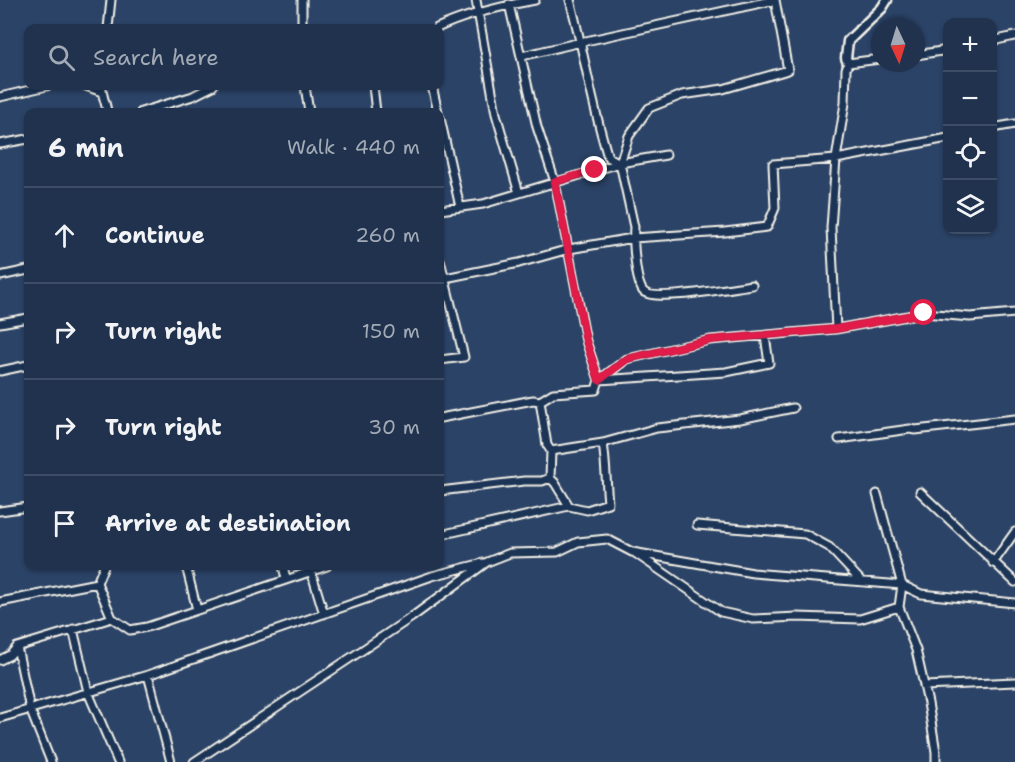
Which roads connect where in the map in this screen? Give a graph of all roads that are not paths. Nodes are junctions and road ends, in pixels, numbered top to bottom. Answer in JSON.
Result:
{"nodes":[{"id":1,"x":111,"y":0,"type":"edge"},
{"id":2,"x":302,"y":0,"type":"edge"},
{"id":3,"x":476,"y":0,"type":"edge"},
{"id":4,"x":535,"y":0,"type":"edge"},
{"id":5,"x":570,"y":0,"type":"edge"},
{"id":6,"x":775,"y":0,"type":"edge"},
{"id":7,"x":887,"y":0,"type":"edge"},
{"id":8,"x":509,"y":4,"type":"junction"},
{"id":9,"x":479,"y":14,"type":"junction"},
{"id":10,"x":108,"y":24,"type":"edge"},
{"id":11,"x":302,"y":24,"type":"edge"},
{"id":12,"x":444,"y":25,"type":"edge"},
{"id":13,"x":1015,"y":36,"type":"edge"},
{"id":14,"x":997,"y":40,"type":"edge"},
{"id":15,"x":581,"y":42,"type":"junction"},
{"id":16,"x":943,"y":51,"type":"edge"},
{"id":17,"x":925,"y":54,"type":"edge"},
{"id":18,"x":522,"y":56,"type":"junction"},
{"id":19,"x":871,"y":60,"type":"edge"},
{"id":20,"x":848,"y":63,"type":"junction"},
{"id":21,"x":30,"y":90,"type":"edge"},
{"id":22,"x":102,"y":90,"type":"edge"},
{"id":23,"x":205,"y":90,"type":"edge"},
{"id":24,"x":306,"y":90,"type":"edge"},
{"id":25,"x":374,"y":90,"type":"edge"},
{"id":26,"x":433,"y":90,"type":"edge"},
{"id":27,"x":0,"y":97,"type":"edge"},
{"id":28,"x":107,"y":108,"type":"edge"},
{"id":29,"x":154,"y":108,"type":"edge"},
{"id":30,"x":308,"y":108,"type":"edge"},
{"id":31,"x":376,"y":108,"type":"edge"},
{"id":32,"x":437,"y":108,"type":"edge"},
{"id":33,"x":1015,"y":124,"type":"edge"},
{"id":34,"x":997,"y":127,"type":"edge"},
{"id":35,"x":444,"y":136,"type":"edge"},
{"id":36,"x":943,"y":139,"type":"edge"},
{"id":37,"x":24,"y":140,"type":"edge"},
{"id":38,"x":0,"y":144,"type":"edge"},
{"id":39,"x":666,"y":155,"type":"dead end"},
{"id":40,"x":836,"y":159,"type":"junction"},
{"id":41,"x":621,"y":163,"type":"junction"},
{"id":42,"x":555,"y":182,"type":"junction"},
{"id":43,"x":519,"y":194,"type":"junction"},
{"id":44,"x":460,"y":207,"type":"junction"},
{"id":45,"x":444,"y":209,"type":"edge"},
{"id":46,"x":633,"y":238,"type":"junction"},
{"id":47,"x":569,"y":249,"type":"junction"},
{"id":48,"x":24,"y":271,"type":"edge"},
{"id":49,"x":0,"y":276,"type":"edge"},
{"id":50,"x":444,"y":278,"type":"joint"},
{"id":51,"x":752,"y":285,"type":"dead end"},
{"id":52,"x":1015,"y":313,"type":"edge"},
{"id":53,"x":24,"y":319,"type":"edge"},
{"id":54,"x":0,"y":323,"type":"edge"},
{"id":55,"x":836,"y":329,"type":"junction"},
{"id":56,"x":765,"y":336,"type":"junction"},
{"id":57,"x":444,"y":360,"type":"edge"},
{"id":58,"x":24,"y":366,"type":"edge"},
{"id":59,"x":0,"y":371,"type":"edge"},
{"id":60,"x":599,"y":380,"type":"junction"},
{"id":61,"x":540,"y":401,"type":"junction"},
{"id":62,"x":794,"y":408,"type":"dead end"},
{"id":63,"x":444,"y":417,"type":"edge"},
{"id":64,"x":1015,"y":419,"type":"edge"},
{"id":65,"x":839,"y":439,"type":"dead end"},
{"id":66,"x":603,"y":443,"type":"junction"},
{"id":67,"x":551,"y":451,"type":"junction"},
{"id":68,"x":550,"y":478,"type":"junction"},
{"id":69,"x":444,"y":491,"type":"edge"},
{"id":70,"x":920,"y":492,"type":"dead end"},
{"id":71,"x":877,"y":494,"type":"dead end"},
{"id":72,"x":569,"y":506,"type":"junction"},
{"id":73,"x":24,"y":508,"type":"edge"},
{"id":74,"x":0,"y":511,"type":"edge"},
{"id":75,"x":697,"y":525,"type":"dead end"},
{"id":76,"x":1015,"y":532,"type":"edge"},
{"id":77,"x":444,"y":534,"type":"edge"},
{"id":78,"x":632,"y":552,"type":"junction"},
{"id":79,"x":487,"y":562,"type":"junction"},
{"id":80,"x":993,"y":562,"type":"junction"},
{"id":81,"x":102,"y":570,"type":"edge"},
{"id":82,"x":187,"y":570,"type":"edge"},
{"id":83,"x":284,"y":570,"type":"edge"},
{"id":84,"x":314,"y":570,"type":"edge"},
{"id":85,"x":311,"y":571,"type":"junction"},
{"id":86,"x":286,"y":579,"type":"junction"},
{"id":87,"x":861,"y":581,"type":"junction"},
{"id":88,"x":1015,"y":582,"type":"edge"},
{"id":89,"x":97,"y":583,"type":"junction"},
{"id":90,"x":902,"y":585,"type":"junction"},
{"id":91,"x":0,"y":602,"type":"edge"},
{"id":92,"x":1015,"y":603,"type":"edge"},
{"id":93,"x":899,"y":607,"type":"junction"},
{"id":94,"x":197,"y":610,"type":"junction"},
{"id":95,"x":324,"y":614,"type":"junction"},
{"id":96,"x":112,"y":618,"type":"junction"},
{"id":97,"x":72,"y":629,"type":"junction"},
{"id":98,"x":16,"y":647,"type":"junction"},
{"id":99,"x":0,"y":660,"type":"edge"},
{"id":100,"x":148,"y":675,"type":"junction"},
{"id":101,"x":1015,"y":682,"type":"edge"},
{"id":102,"x":924,"y":686,"type":"junction"},
{"id":103,"x":88,"y":692,"type":"junction"},
{"id":104,"x":30,"y":709,"type":"junction"},
{"id":105,"x":0,"y":718,"type":"edge"},
{"id":106,"x":51,"y":762,"type":"edge"},
{"id":107,"x":118,"y":762,"type":"edge"},
{"id":108,"x":171,"y":762,"type":"edge"},
{"id":109,"x":194,"y":762,"type":"edge"},
{"id":110,"x":936,"y":762,"type":"edge"}],
"edges":[{"from":1,"to":10,"type":"street"},
{"from":2,"to":11,"type":"street"},
{"from":3,"to":9,"type":"street"},
{"from":4,"to":8,"type":"street"},
{"from":5,"to":15,"type":"street"},
{"from":6,"to":15,"type":"street"},
{"from":6,"to":41,"type":"street"},
{"from":7,"to":20,"type":"street"},
{"from":8,"to":9,"type":"street"},
{"from":8,"to":18,"type":"street"},
{"from":9,"to":12,"type":"street"},
{"from":9,"to":43,"type":"street"},
{"from":13,"to":14,"type":"street"},
{"from":15,"to":18,"type":"street"},
{"from":15,"to":41,"type":"street"},
{"from":16,"to":17,"type":"street"},
{"from":18,"to":42,"type":"street"},
{"from":19,"to":20,"type":"street"},
{"from":20,"to":40,"type":"street"},
{"from":21,"to":27,"type":"street"},
{"from":22,"to":28,"type":"street"},
{"from":23,"to":29,"type":"street"},
{"from":24,"to":30,"type":"street"},
{"from":25,"to":31,"type":"street"},
{"from":26,"to":32,"type":"street"},
{"from":33,"to":34,"type":"street"},
{"from":35,"to":44,"type":"street"},
{"from":36,"to":40,"type":"street"},
{"from":37,"to":38,"type":"street"},
{"from":39,"to":41,"type":"street"},
{"from":40,"to":46,"type":"street"},
{"from":40,"to":55,"type":"street"},
{"from":41,"to":42,"type":"street"},
{"from":41,"to":46,"type":"street"},
{"from":42,"to":43,"type":"street"},
{"from":42,"to":47,"type":"street"},
{"from":43,"to":44,"type":"street"},
{"from":44,"to":45,"type":"street"},
{"from":46,"to":47,"type":"street"},
{"from":46,"to":51,"type":"street"},
{"from":47,"to":50,"type":"street"},
{"from":47,"to":60,"type":"street"},
{"from":48,"to":49,"type":"street"},
{"from":50,"to":57,"type":"street"},
{"from":52,"to":55,"type":"street"},
{"from":53,"to":54,"type":"street"},
{"from":55,"to":56,"type":"street"},
{"from":56,"to":60,"type":"street"},
{"from":56,"to":60,"type":"street"},
{"from":58,"to":59,"type":"street"},
{"from":60,"to":61,"type":"street"},
{"from":61,"to":63,"type":"street"},
{"from":61,"to":67,"type":"street"},
{"from":62,"to":66,"type":"street"},
{"from":64,"to":65,"type":"street"},
{"from":66,"to":67,"type":"street"},
{"from":66,"to":72,"type":"street"},
{"from":67,"to":68,"type":"street"},
{"from":68,"to":69,"type":"street"},
{"from":68,"to":72,"type":"street"},
{"from":70,"to":80,"type":"street"},
{"from":71,"to":90,"type":"street"},
{"from":72,"to":77,"type":"street"},
{"from":73,"to":74,"type":"street"},
{"from":75,"to":87,"type":"street"},
{"from":76,"to":80,"type":"street"},
{"from":78,"to":79,"type":"street"},
{"from":78,"to":87,"type":"street"},
{"from":78,"to":93,"type":"street"},
{"from":79,"to":95,"type":"street"},
{"from":79,"to":109,"type":"street"},
{"from":80,"to":88,"type":"street"},
{"from":81,"to":89,"type":"street"},
{"from":82,"to":94,"type":"street"},
{"from":83,"to":86,"type":"street"},
{"from":84,"to":85,"type":"street"},
{"from":85,"to":86,"type":"street"},
{"from":85,"to":95,"type":"street"},
{"from":86,"to":94,"type":"street"},
{"from":87,"to":90,"type":"street"},
{"from":89,"to":91,"type":"street"},
{"from":89,"to":96,"type":"street"},
{"from":90,"to":92,"type":"street"},
{"from":90,"to":93,"type":"street"},
{"from":93,"to":102,"type":"street"},
{"from":94,"to":96,"type":"street"},
{"from":95,"to":100,"type":"street"},
{"from":96,"to":97,"type":"street"},
{"from":97,"to":98,"type":"street"},
{"from":97,"to":103,"type":"street"},
{"from":98,"to":99,"type":"street"},
{"from":98,"to":104,"type":"street"},
{"from":100,"to":103,"type":"street"},
{"from":100,"to":108,"type":"street"},
{"from":101,"to":102,"type":"street"},
{"from":102,"to":110,"type":"street"},
{"from":103,"to":104,"type":"street"},
{"from":103,"to":107,"type":"street"},
{"from":104,"to":105,"type":"street"},
{"from":104,"to":106,"type":"street"}]}
